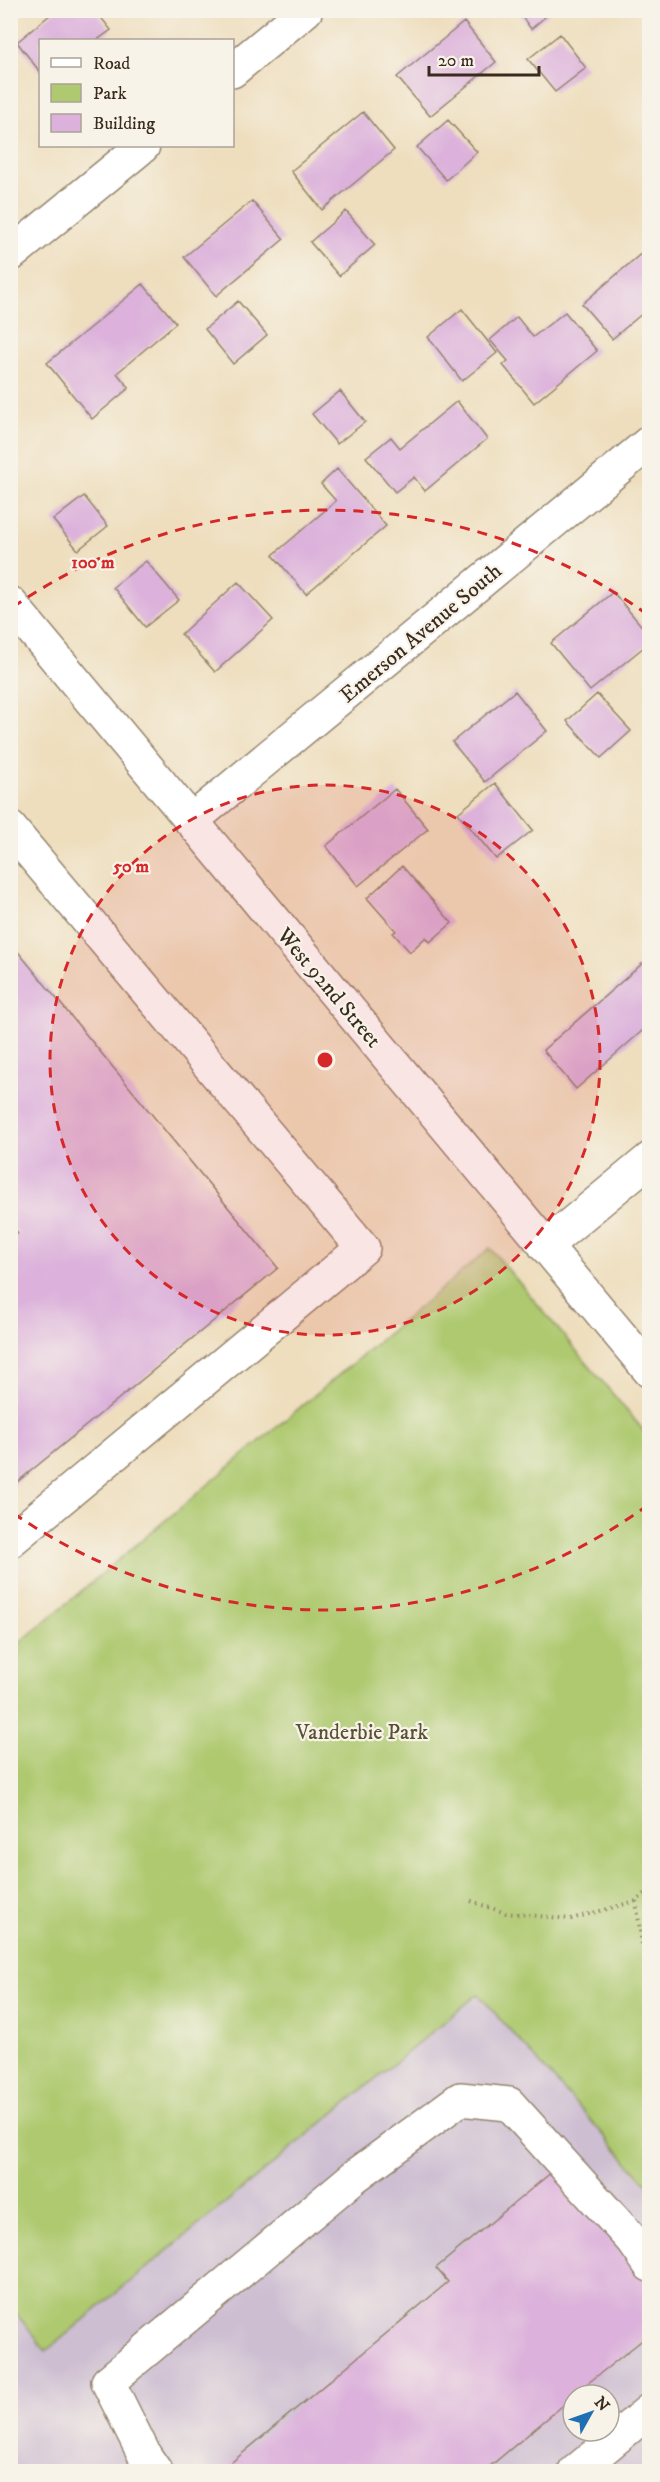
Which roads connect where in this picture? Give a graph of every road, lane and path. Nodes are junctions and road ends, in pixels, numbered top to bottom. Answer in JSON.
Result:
{"nodes":[{"id":1,"x":306,"y":10,"type":"edge"},
{"id":2,"x":234,"y":69,"type":"edge"},
{"id":3,"x":142,"y":147,"type":"edge"},
{"id":4,"x":10,"y":255,"type":"edge"},
{"id":5,"x":650,"y":442,"type":"edge"},
{"id":6,"x":10,"y":603,"type":"edge"},
{"id":7,"x":191,"y":821,"type":"junction"},
{"id":8,"x":10,"y":828,"type":"edge"},
{"id":9,"x":650,"y":1159,"type":"edge"},
{"id":10,"x":545,"y":1246,"type":"junction"},
{"id":11,"x":650,"y":1371,"type":"edge"},
{"id":12,"x":10,"y":1541,"type":"edge"},
{"id":13,"x":650,"y":1890,"type":"edge"},
{"id":14,"x":471,"y":1901,"type":"dead end"},
{"id":15,"x":636,"y":1901,"type":"junction"},
{"id":16,"x":642,"y":1945,"type":"dead end"},
{"id":17,"x":650,"y":2265,"type":"edge"},
{"id":18,"x":650,"y":2410,"type":"edge"},
{"id":19,"x":588,"y":2467,"type":"edge"},
{"id":20,"x":156,"y":2472,"type":"edge"}],
"edges":[{"from":1,"to":2,"type":"street"},
{"from":3,"to":4,"type":"street"},
{"from":5,"to":7,"type":"street","name":"Emerson Avenue South"},
{"from":6,"to":7,"type":"street","name":"West 92nd Street"},
{"from":7,"to":10,"type":"street","name":"West 92nd Street"},
{"from":8,"to":12,"type":"street"},
{"from":9,"to":10,"type":"street"},
{"from":10,"to":11,"type":"street","name":"West 92nd Street"},
{"from":13,"to":15,"type":"path"},
{"from":14,"to":15,"type":"path"},
{"from":15,"to":16,"type":"path"},
{"from":17,"to":20,"type":"street"},
{"from":18,"to":19,"type":"street"}]}
